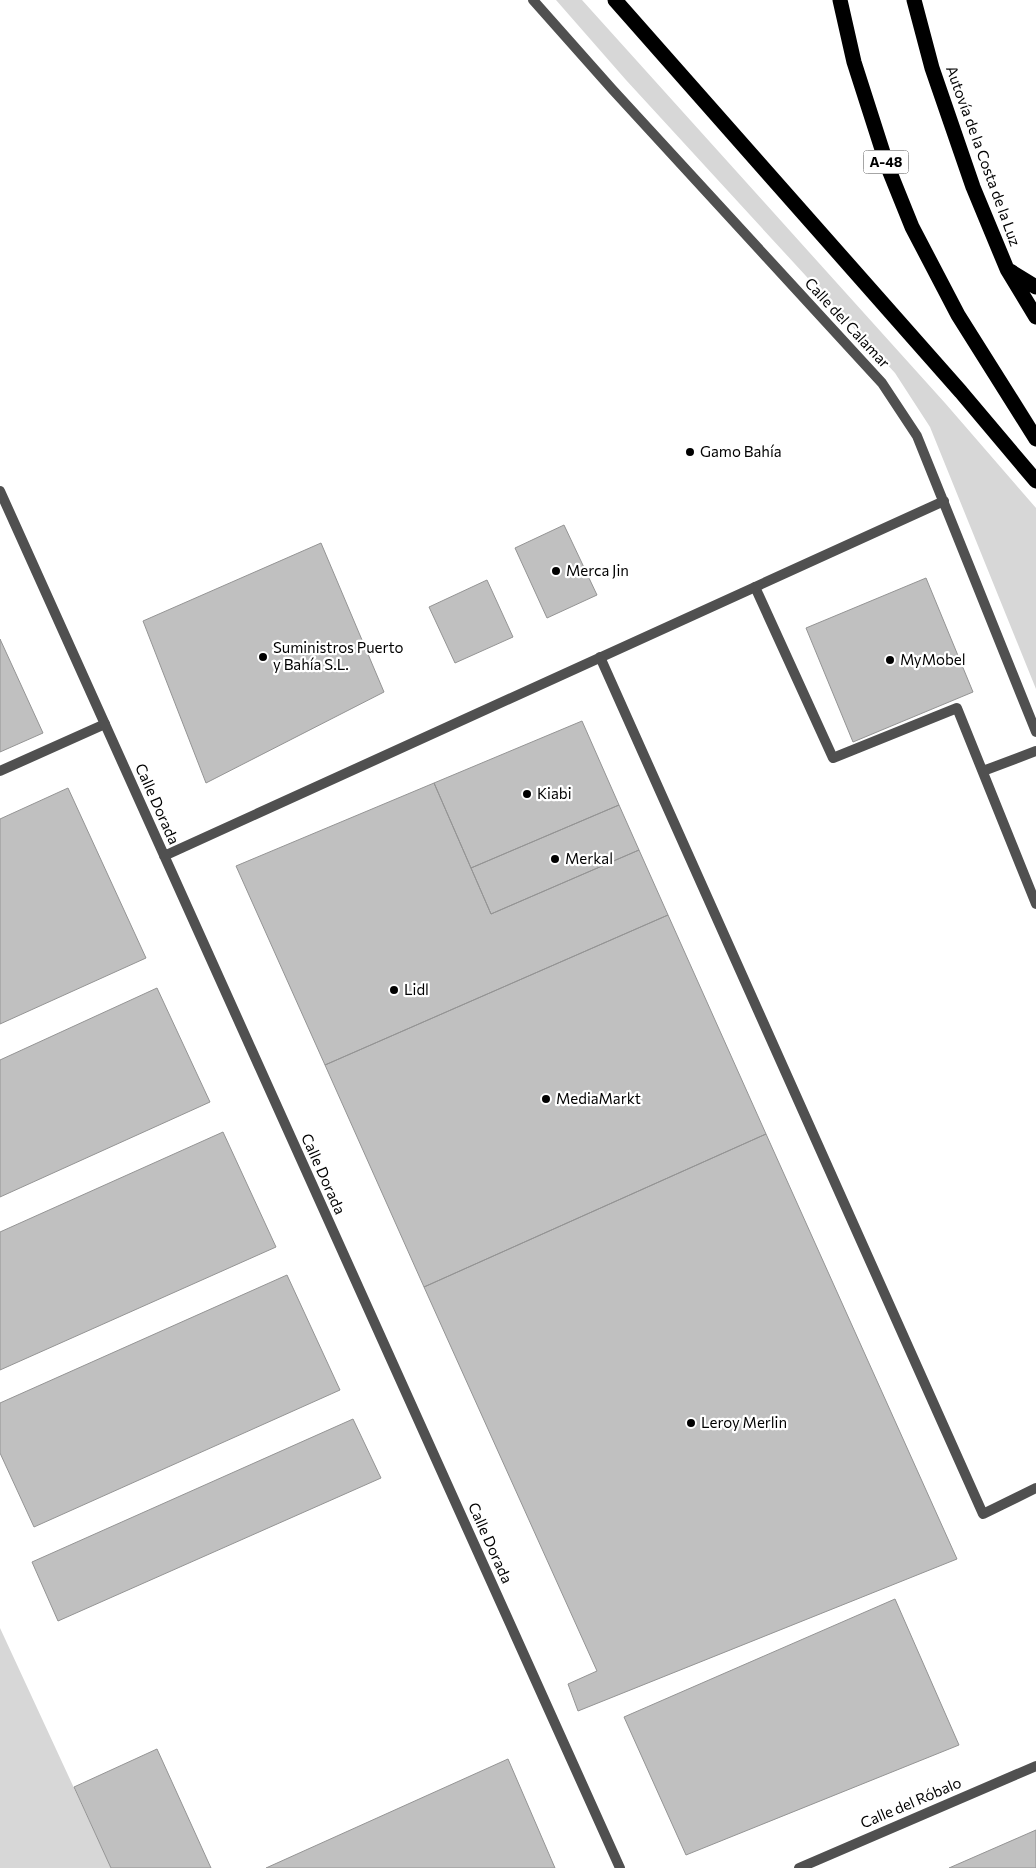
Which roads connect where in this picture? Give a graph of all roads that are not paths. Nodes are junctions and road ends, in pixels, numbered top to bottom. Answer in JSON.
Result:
{"nodes":[{"id":1,"x":533,"y":0,"type":"edge"},
{"id":2,"x":614,"y":0,"type":"edge"},
{"id":3,"x":840,"y":0,"type":"edge"},
{"id":4,"x":914,"y":0,"type":"edge"},
{"id":5,"x":1007,"y":269,"type":"junction"},
{"id":6,"x":1036,"y":287,"type":"edge"},
{"id":7,"x":1036,"y":317,"type":"edge"},
{"id":8,"x":1036,"y":439,"type":"edge"},
{"id":9,"x":1036,"y":481,"type":"edge"},
{"id":10,"x":0,"y":492,"type":"edge"},
{"id":11,"x":944,"y":501,"type":"junction"},
{"id":12,"x":755,"y":587,"type":"junction"},
{"id":13,"x":600,"y":657,"type":"junction"},
{"id":14,"x":105,"y":724,"type":"junction"},
{"id":15,"x":1036,"y":732,"type":"edge"},
{"id":16,"x":1036,"y":751,"type":"edge"},
{"id":17,"x":0,"y":771,"type":"edge"},
{"id":18,"x":982,"y":771,"type":"junction"},
{"id":19,"x":164,"y":856,"type":"junction"},
{"id":20,"x":1036,"y":904,"type":"edge"},
{"id":21,"x":1036,"y":1488,"type":"edge"},
{"id":22,"x":1036,"y":1766,"type":"edge"},
{"id":23,"x":620,"y":1868,"type":"edge"},
{"id":24,"x":799,"y":1868,"type":"edge"}],
"edges":[{"from":1,"to":11,"type":"street","name":"Calle del Calamar"},
{"from":2,"to":9,"type":"highway"},
{"from":3,"to":8,"type":"highway","number":"A-48"},
{"from":4,"to":5,"type":"highway","name":"Autovía de la Costa de la Luz"},
{"from":5,"to":6,"type":"highway"},
{"from":5,"to":7,"type":"highway","name":"Autovía de la Costa de la Luz"},
{"from":10,"to":14,"type":"street","name":"Calle Dorada"},
{"from":11,"to":12,"type":"street"},
{"from":11,"to":15,"type":"street","name":"Calle del Calamar"},
{"from":12,"to":13,"type":"street"},
{"from":12,"to":18,"type":"street"},
{"from":13,"to":19,"type":"street"},
{"from":13,"to":21,"type":"street"},
{"from":14,"to":17,"type":"street"},
{"from":14,"to":19,"type":"street","name":"Calle Dorada"},
{"from":16,"to":18,"type":"street"},
{"from":18,"to":20,"type":"street"},
{"from":19,"to":23,"type":"street","name":"Calle Dorada"},
{"from":22,"to":24,"type":"street","name":"Calle del Róbalo"}]}
